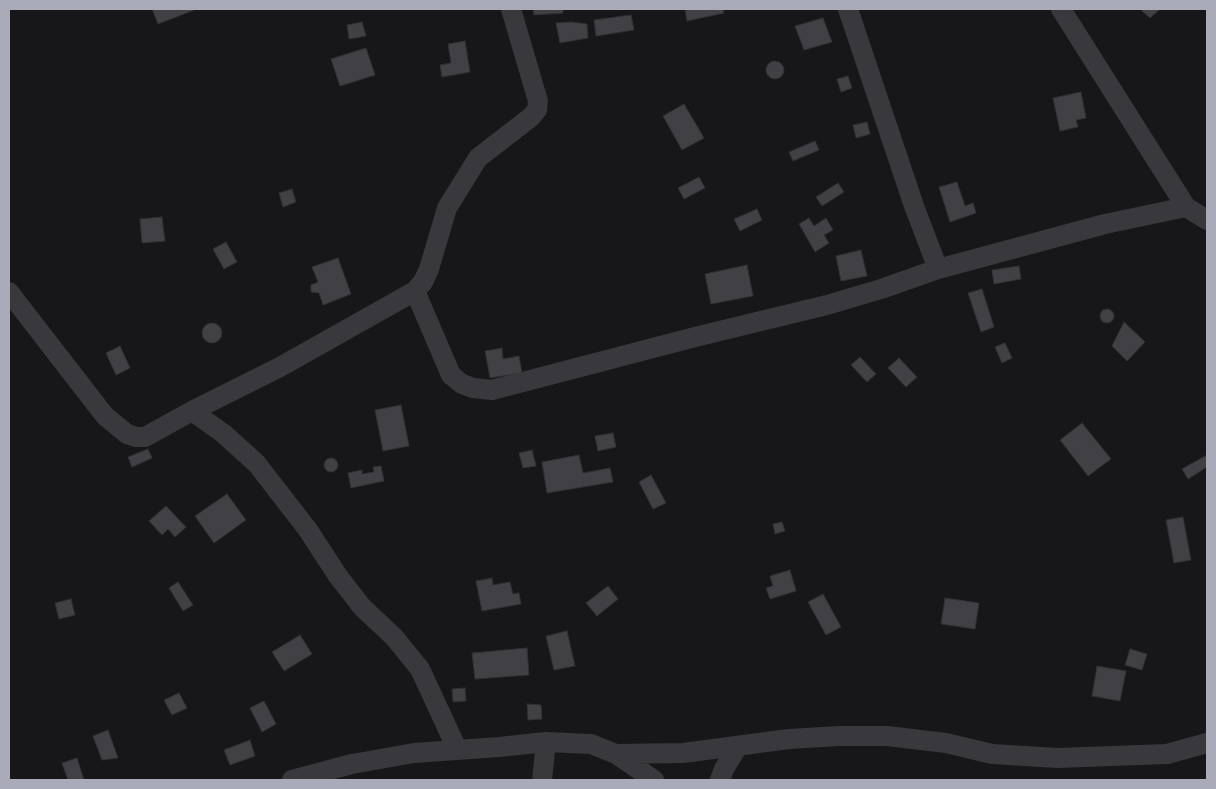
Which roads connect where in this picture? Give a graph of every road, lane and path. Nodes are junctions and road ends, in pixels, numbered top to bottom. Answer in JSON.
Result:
{"nodes":[{"id":1,"x":511,"y":9,"type":"edge"},
{"id":2,"x":848,"y":9,"type":"edge"},
{"id":3,"x":1061,"y":9,"type":"edge"},
{"id":4,"x":1186,"y":207,"type":"junction"},
{"id":5,"x":1207,"y":220,"type":"edge"},
{"id":6,"x":938,"y":269,"type":"junction"},
{"id":7,"x":416,"y":291,"type":"junction"},
{"id":8,"x":9,"y":292,"type":"edge"},
{"id":9,"x":192,"y":411,"type":"junction"},
{"id":10,"x":546,"y":742,"type":"junction"},
{"id":11,"x":1207,"y":743,"type":"edge"},
{"id":12,"x":738,"y":746,"type":"junction"},
{"id":13,"x":458,"y":749,"type":"junction"},
{"id":14,"x":616,"y":754,"type":"junction"},
{"id":15,"x":292,"y":780,"type":"edge"},
{"id":16,"x":542,"y":780,"type":"edge"},
{"id":17,"x":654,"y":780,"type":"edge"},
{"id":18,"x":720,"y":780,"type":"edge"}],
"edges":[{"from":1,"to":7,"type":"street"},
{"from":2,"to":6,"type":"street"},
{"from":3,"to":4,"type":"street"},
{"from":4,"to":5,"type":"street"},
{"from":4,"to":6,"type":"street"},
{"from":6,"to":7,"type":"street"},
{"from":7,"to":9,"type":"street"},
{"from":8,"to":9,"type":"street"},
{"from":9,"to":13,"type":"street"},
{"from":10,"to":13,"type":"street"},
{"from":10,"to":14,"type":"street"},
{"from":10,"to":16,"type":"street"},
{"from":11,"to":12,"type":"street"},
{"from":12,"to":14,"type":"street"},
{"from":12,"to":18,"type":"street"},
{"from":13,"to":15,"type":"street"},
{"from":14,"to":17,"type":"street"}]}
